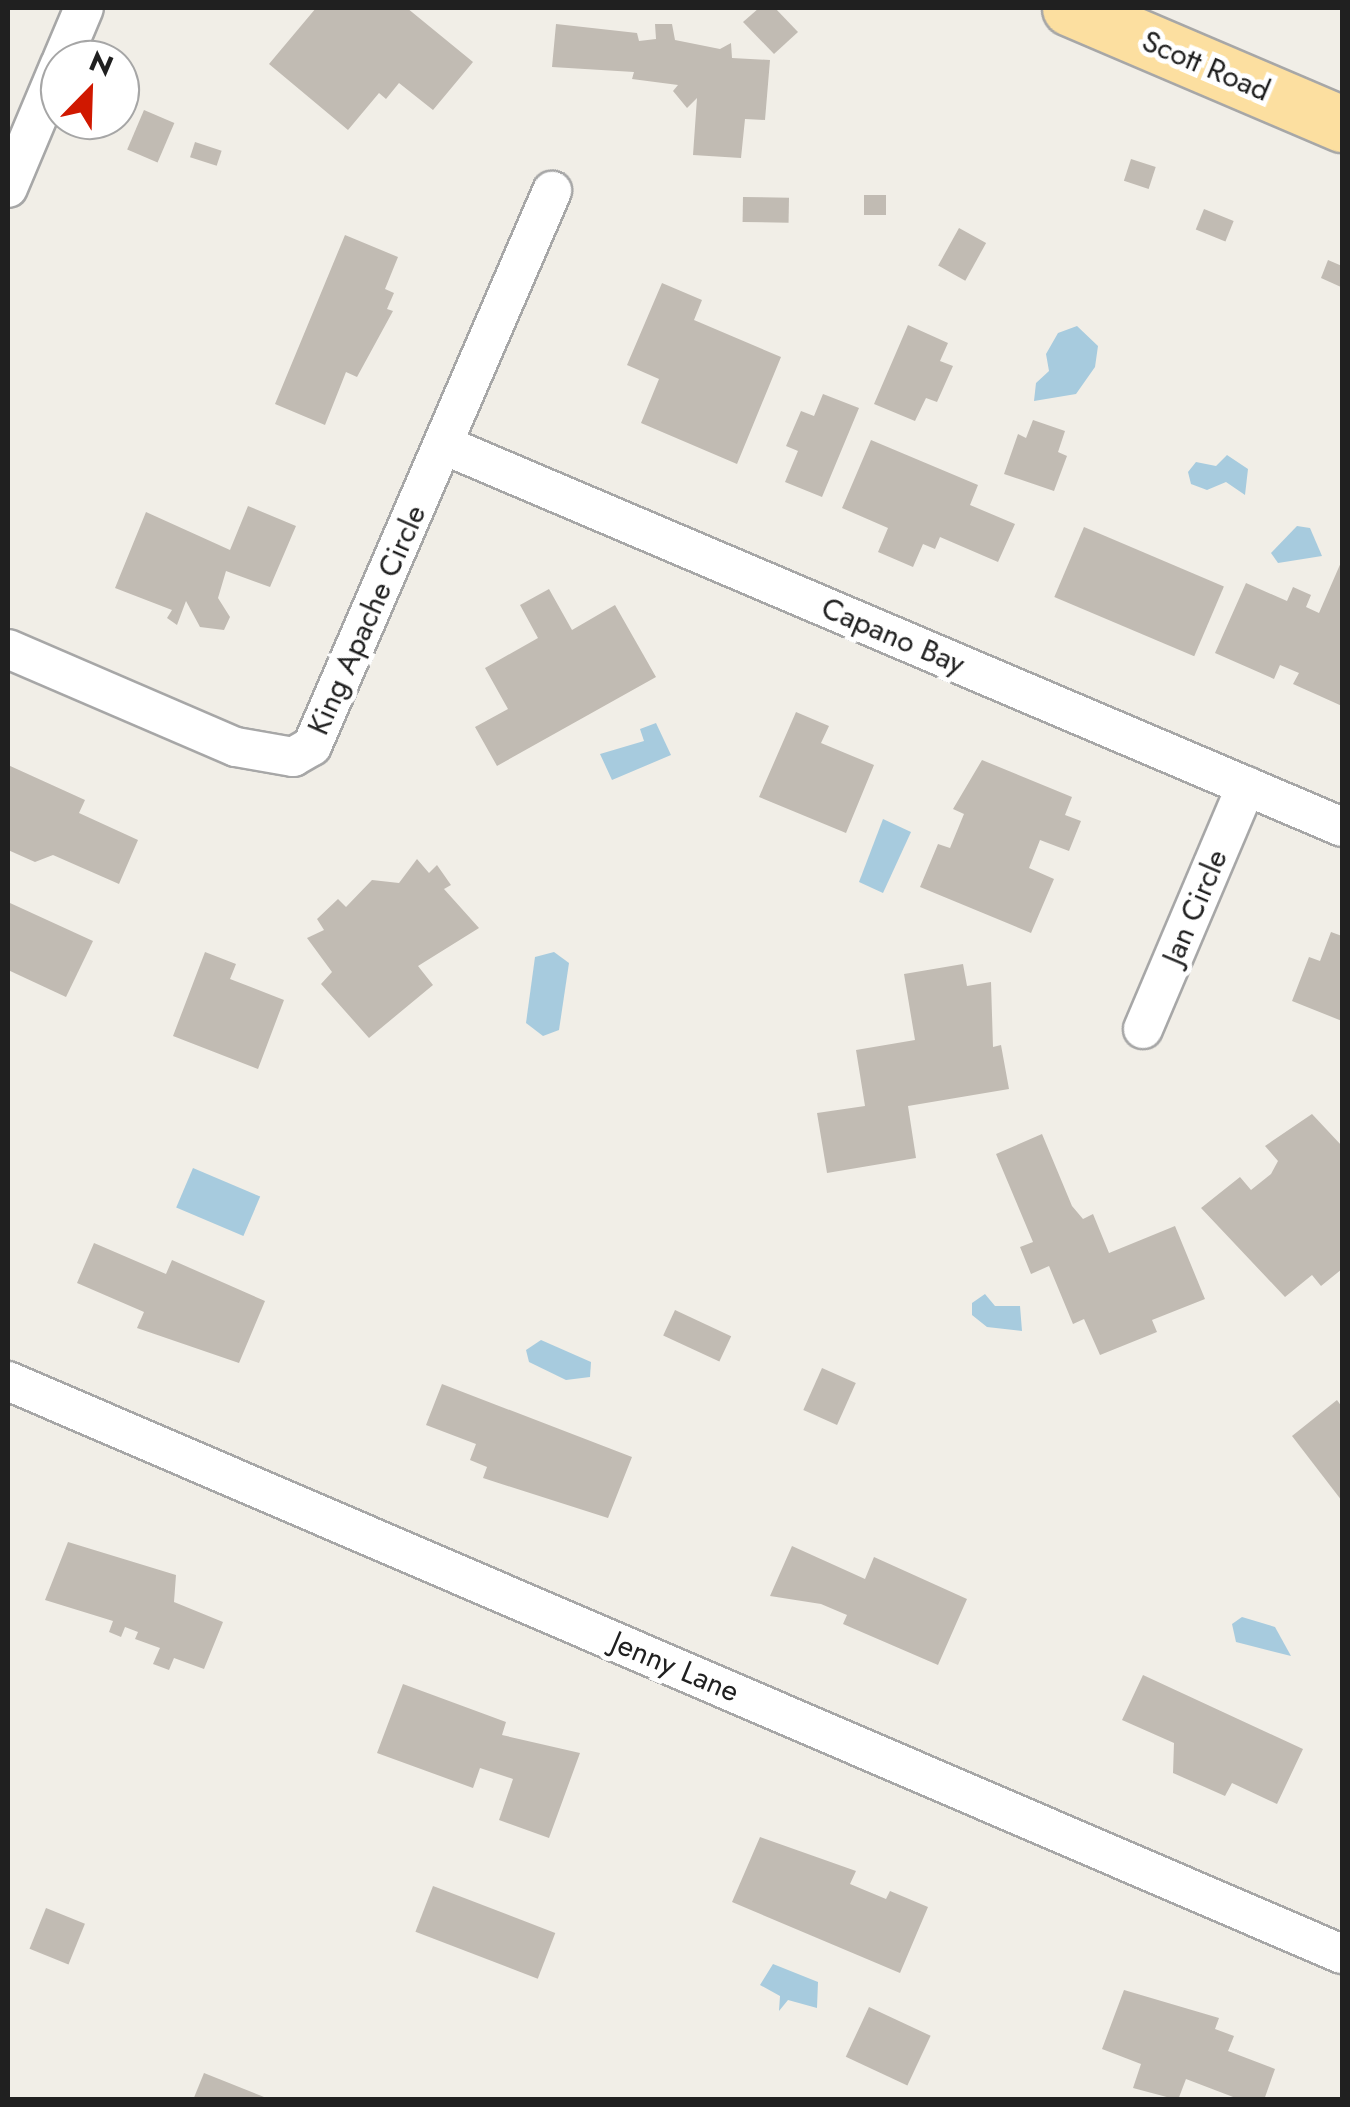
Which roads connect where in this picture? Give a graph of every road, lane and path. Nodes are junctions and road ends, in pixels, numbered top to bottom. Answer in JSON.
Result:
{"nodes":[{"id":1,"x":83,"y":8,"type":"edge"},
{"id":2,"x":1070,"y":8,"type":"edge"},
{"id":3,"x":70,"y":40,"type":"edge"},
{"id":4,"x":40,"y":112,"type":"edge"},
{"id":5,"x":1342,"y":124,"type":"edge"},
{"id":6,"x":8,"y":188,"type":"edge"},
{"id":7,"x":552,"y":191,"type":"dead end"},
{"id":8,"x":444,"y":445,"type":"junction"},
{"id":9,"x":8,"y":648,"type":"edge"},
{"id":10,"x":1246,"y":786,"type":"junction"},
{"id":11,"x":1342,"y":827,"type":"edge"},
{"id":12,"x":1143,"y":1028,"type":"dead end"},
{"id":13,"x":8,"y":1381,"type":"edge"},
{"id":14,"x":1342,"y":1954,"type":"edge"}],
"edges":[{"from":1,"to":3,"type":"street"},
{"from":2,"to":5,"type":"main road","name":"Scott Road"},
{"from":4,"to":6,"type":"street"},
{"from":7,"to":8,"type":"street","name":"King Apache Circle"},
{"from":8,"to":9,"type":"street","name":"King Apache Circle"},
{"from":8,"to":10,"type":"street","name":"Capano Bay"},
{"from":10,"to":11,"type":"street","name":"Capano Bay"},
{"from":10,"to":12,"type":"street","name":"Jan Circle"},
{"from":13,"to":14,"type":"street","name":"Jenny Lane"}]}
